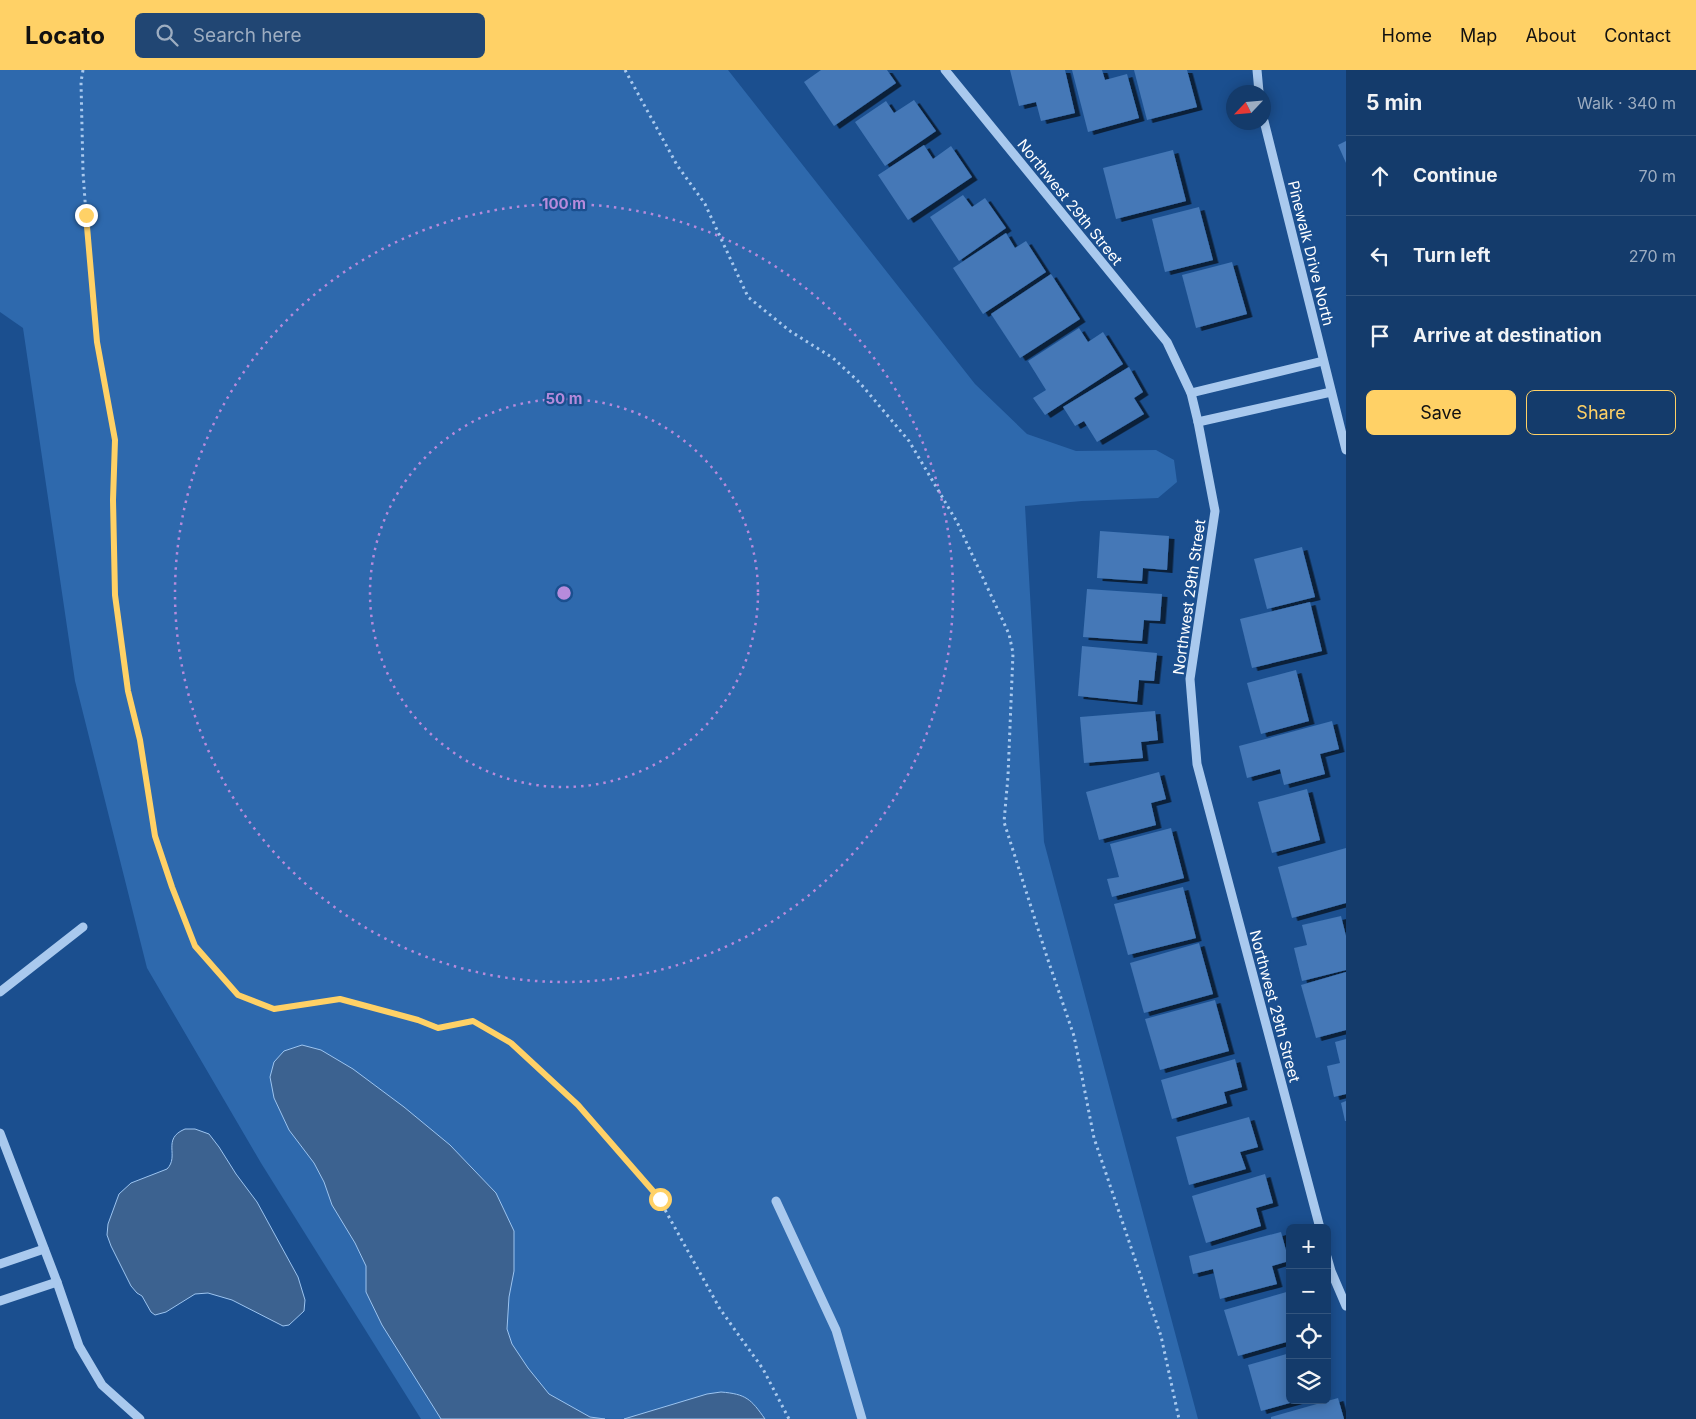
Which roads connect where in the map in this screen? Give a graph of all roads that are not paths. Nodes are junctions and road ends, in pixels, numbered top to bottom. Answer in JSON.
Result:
{"nodes":[{"id":1,"x":945,"y":70,"type":"edge"},
{"id":2,"x":1256,"y":70,"type":"edge"},
{"id":3,"x":1258,"y":85,"type":"edge"},
{"id":4,"x":1266,"y":130,"type":"edge"},
{"id":5,"x":1323,"y":361,"type":"junction"},
{"id":6,"x":1331,"y":392,"type":"junction"},
{"id":7,"x":1191,"y":393,"type":"junction"},
{"id":8,"x":1198,"y":422,"type":"junction"},
{"id":9,"x":1346,"y":450,"type":"edge"},
{"id":10,"x":83,"y":927,"type":"dead end"},
{"id":11,"x":0,"y":992,"type":"edge"},
{"id":12,"x":0,"y":1133,"type":"edge"},
{"id":13,"x":776,"y":1201,"type":"dead end"},
{"id":14,"x":1319,"y":1224,"type":"edge"},
{"id":15,"x":44,"y":1249,"type":"junction"},
{"id":16,"x":0,"y":1264,"type":"edge"},
{"id":17,"x":1330,"y":1269,"type":"edge"},
{"id":18,"x":57,"y":1282,"type":"junction"},
{"id":19,"x":0,"y":1301,"type":"edge"},
{"id":20,"x":1346,"y":1306,"type":"edge"},
{"id":21,"x":140,"y":1419,"type":"edge"},
{"id":22,"x":862,"y":1419,"type":"edge"}],
"edges":[{"from":1,"to":7,"type":"street","name":"Northwest 29th Street"},
{"from":2,"to":3,"type":"street"},
{"from":4,"to":5,"type":"street","name":"Pinewalk Drive North"},
{"from":5,"to":6,"type":"street","name":"Pinewalk Drive North"},
{"from":5,"to":7,"type":"street"},
{"from":6,"to":8,"type":"street"},
{"from":6,"to":9,"type":"street","name":"Pinewalk Drive North"},
{"from":7,"to":8,"type":"street","name":"Northwest 29th Street"},
{"from":8,"to":14,"type":"street","name":"Northwest 29th Street"},
{"from":10,"to":11,"type":"street"},
{"from":12,"to":15,"type":"street"},
{"from":13,"to":22,"type":"street"},
{"from":15,"to":16,"type":"street"},
{"from":15,"to":18,"type":"street"},
{"from":17,"to":20,"type":"street"},
{"from":18,"to":19,"type":"street"},
{"from":18,"to":21,"type":"street"}]}
